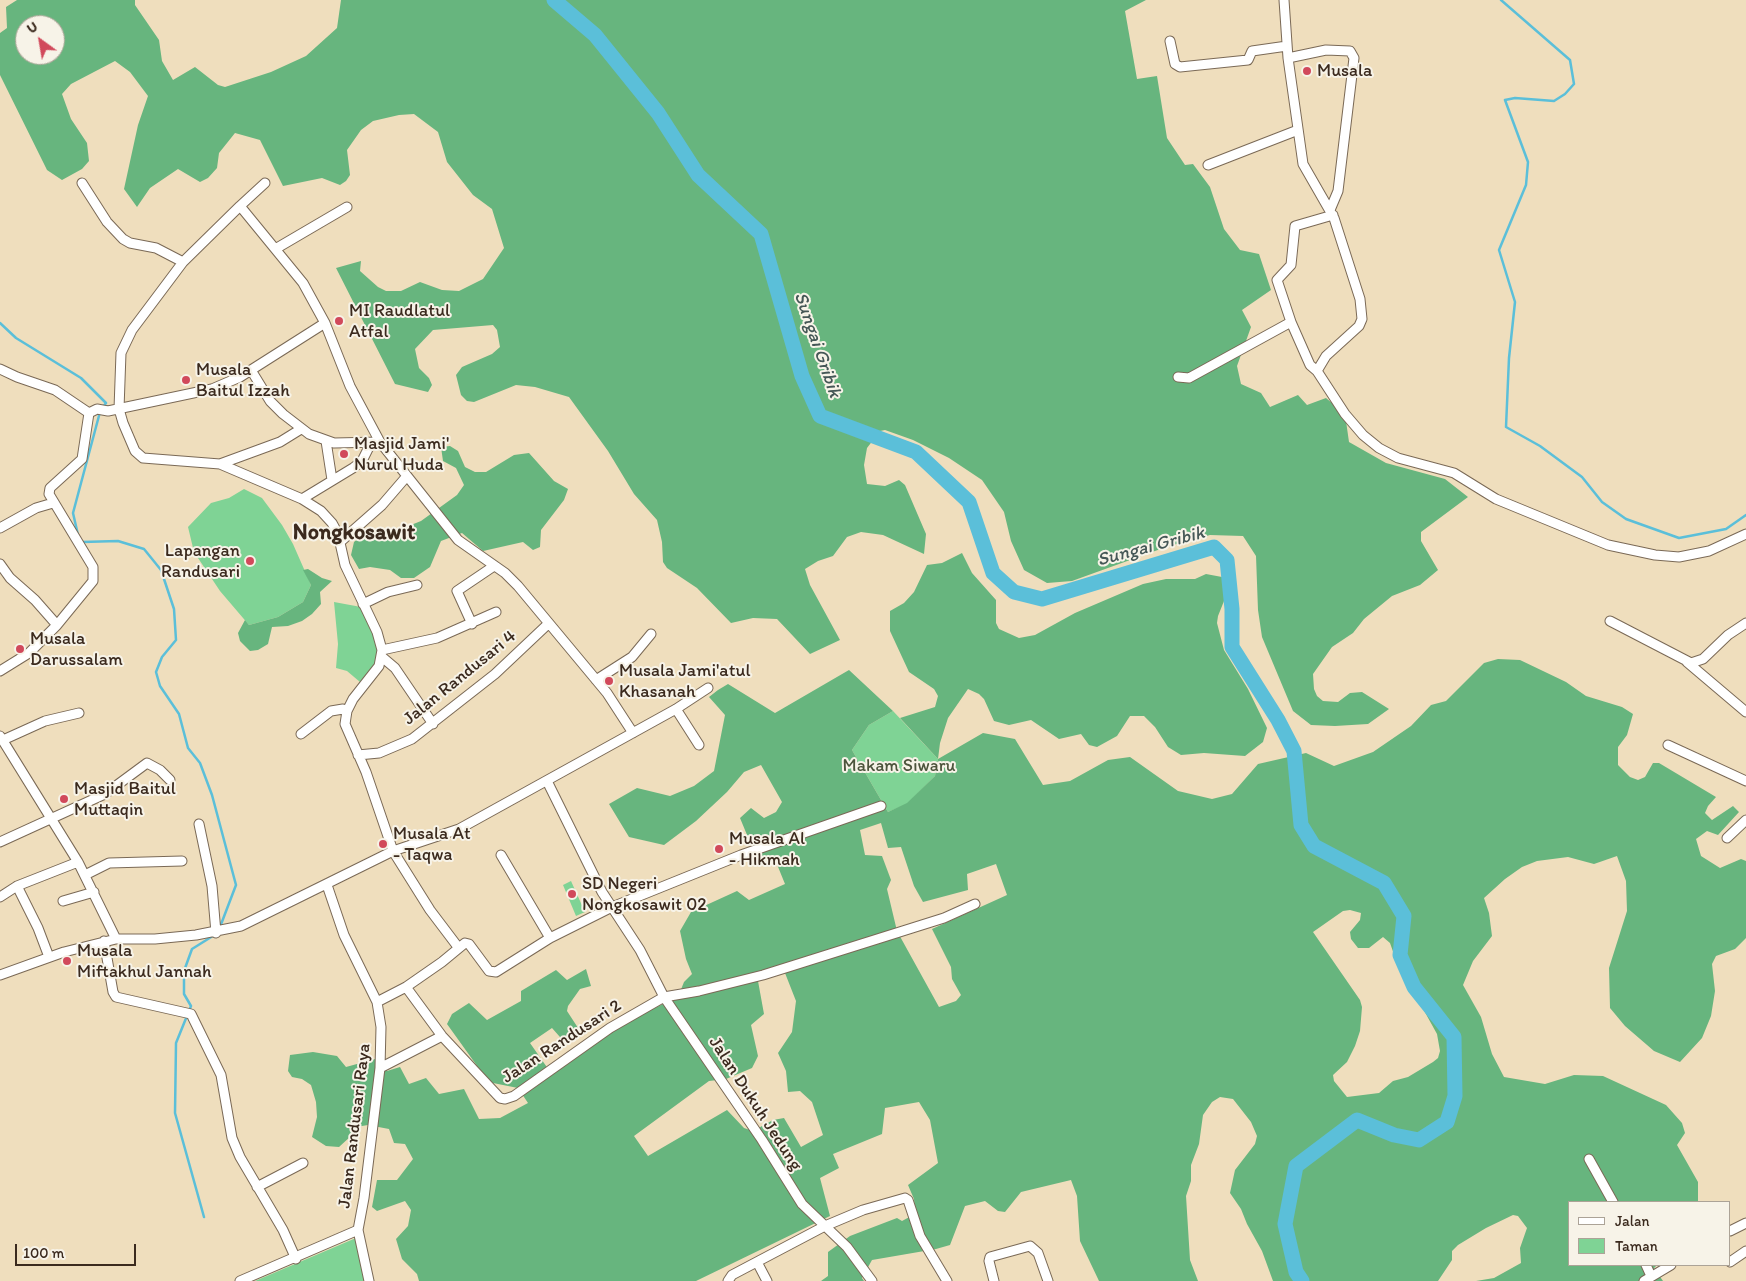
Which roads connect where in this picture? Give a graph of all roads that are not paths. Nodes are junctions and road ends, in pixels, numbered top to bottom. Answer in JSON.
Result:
{"nodes":[{"id":1,"x":1284,"y":0,"type":"edge"},
{"id":2,"x":1170,"y":41,"type":"dead end"},
{"id":3,"x":1287,"y":46,"type":"junction"},
{"id":4,"x":1288,"y":58,"type":"junction"},
{"id":5,"x":1298,"y":130,"type":"junction"},
{"id":6,"x":1208,"y":165,"type":"dead end"},
{"id":7,"x":82,"y":183,"type":"dead end"},
{"id":8,"x":265,"y":183,"type":"dead end"},
{"id":9,"x":240,"y":206,"type":"junction"},
{"id":10,"x":347,"y":207,"type":"dead end"},
{"id":11,"x":1331,"y":213,"type":"junction"},
{"id":12,"x":277,"y":248,"type":"junction"},
{"id":13,"x":182,"y":262,"type":"junction"},
{"id":14,"x":1291,"y":322,"type":"junction"},
{"id":15,"x":324,"y":323,"type":"junction"},
{"id":16,"x":0,"y":369,"type":"edge"},
{"id":17,"x":251,"y":370,"type":"junction"},
{"id":18,"x":1317,"y":371,"type":"junction"},
{"id":19,"x":1178,"y":377,"type":"dead end"},
{"id":20,"x":119,"y":409,"type":"junction"},
{"id":21,"x":97,"y":411,"type":"junction"},
{"id":22,"x":301,"y":429,"type":"junction"},
{"id":23,"x":326,"y":441,"type":"junction"},
{"id":24,"x":375,"y":442,"type":"junction"},
{"id":25,"x":220,"y":464,"type":"junction"},
{"id":26,"x":407,"y":476,"type":"junction"},
{"id":27,"x":332,"y":480,"type":"junction"},
{"id":28,"x":302,"y":499,"type":"junction"},
{"id":29,"x":53,"y":503,"type":"junction"},
{"id":30,"x":0,"y":528,"type":"edge"},
{"id":31,"x":1746,"y":534,"type":"edge"},
{"id":32,"x":340,"y":542,"type":"junction"},
{"id":33,"x":0,"y":564,"type":"edge"},
{"id":34,"x":494,"y":566,"type":"junction"},
{"id":35,"x":417,"y":585,"type":"dead end"},
{"id":36,"x":363,"y":604,"type":"junction"},
{"id":37,"x":496,"y":612,"type":"dead end"},
{"id":38,"x":1610,"y":621,"type":"dead end"},
{"id":39,"x":1746,"y":623,"type":"edge"},
{"id":40,"x":472,"y":624,"type":"junction"},
{"id":41,"x":548,"y":624,"type":"junction"},
{"id":42,"x":57,"y":625,"type":"junction"},
{"id":43,"x":651,"y":634,"type":"dead end"},
{"id":44,"x":382,"y":653,"type":"junction"},
{"id":45,"x":1687,"y":662,"type":"junction"},
{"id":46,"x":0,"y":671,"type":"edge"},
{"id":47,"x":596,"y":680,"type":"junction"},
{"id":48,"x":708,"y":688,"type":"dead end"},
{"id":49,"x":676,"y":709,"type":"junction"},
{"id":50,"x":347,"y":711,"type":"junction"},
{"id":51,"x":1746,"y":712,"type":"edge"},
{"id":52,"x":79,"y":713,"type":"dead end"},
{"id":53,"x":433,"y":724,"type":"junction"},
{"id":54,"x":633,"y":733,"type":"junction"},
{"id":55,"x":301,"y":734,"type":"dead end"},
{"id":56,"x":1,"y":737,"type":"edge"},
{"id":57,"x":699,"y":745,"type":"dead end"},
{"id":58,"x":1668,"y":745,"type":"dead end"},
{"id":59,"x":358,"y":755,"type":"junction"},
{"id":60,"x":1745,"y":779,"type":"edge"},
{"id":61,"x":170,"y":780,"type":"dead end"},
{"id":62,"x":547,"y":781,"type":"junction"},
{"id":63,"x":880,"y":806,"type":"dead end"},
{"id":64,"x":51,"y":819,"type":"junction"},
{"id":65,"x":1746,"y":820,"type":"edge"},
{"id":66,"x":199,"y":824,"type":"dead end"},
{"id":67,"x":1727,"y":838,"type":"dead end"},
{"id":68,"x":0,"y":842,"type":"edge"},
{"id":69,"x":393,"y":851,"type":"junction"},
{"id":70,"x":501,"y":855,"type":"dead end"},
{"id":71,"x":182,"y":861,"type":"dead end"},
{"id":72,"x":78,"y":862,"type":"junction"},
{"id":73,"x":85,"y":875,"type":"junction"},
{"id":74,"x":17,"y":886,"type":"junction"},
{"id":75,"x":327,"y":886,"type":"junction"},
{"id":76,"x":94,"y":892,"type":"junction"},
{"id":77,"x":0,"y":897,"type":"edge"},
{"id":78,"x":63,"y":901,"type":"dead end"},
{"id":79,"x":975,"y":904,"type":"dead end"},
{"id":80,"x":612,"y":907,"type":"junction"},
{"id":81,"x":217,"y":932,"type":"junction"},
{"id":82,"x":550,"y":938,"type":"junction"},
{"id":83,"x":116,"y":939,"type":"junction"},
{"id":84,"x":104,"y":942,"type":"junction"},
{"id":85,"x":458,"y":947,"type":"junction"},
{"id":86,"x":49,"y":957,"type":"junction"},
{"id":87,"x":0,"y":975,"type":"edge"},
{"id":88,"x":406,"y":987,"type":"junction"},
{"id":89,"x":664,"y":996,"type":"junction"},
{"id":90,"x":377,"y":1002,"type":"junction"},
{"id":91,"x":442,"y":1036,"type":"junction"},
{"id":92,"x":380,"y":1068,"type":"junction"},
{"id":93,"x":1588,"y":1159,"type":"dead end"},
{"id":94,"x":303,"y":1162,"type":"dead end"},
{"id":95,"x":257,"y":1187,"type":"junction"},
{"id":96,"x":1612,"y":1201,"type":"edge"},
{"id":97,"x":1746,"y":1223,"type":"edge"},
{"id":98,"x":825,"y":1226,"type":"junction"},
{"id":99,"x":358,"y":1230,"type":"junction"},
{"id":100,"x":1731,"y":1230,"type":"edge"},
{"id":101,"x":1746,"y":1251,"type":"edge"},
{"id":102,"x":296,"y":1258,"type":"junction"},
{"id":103,"x":1731,"y":1261,"type":"edge"},
{"id":104,"x":757,"y":1262,"type":"junction"},
{"id":105,"x":1669,"y":1266,"type":"edge"},
{"id":106,"x":1648,"y":1278,"type":"edge"},
{"id":107,"x":240,"y":1281,"type":"edge"},
{"id":108,"x":369,"y":1281,"type":"edge"},
{"id":109,"x":725,"y":1281,"type":"edge"},
{"id":110,"x":766,"y":1281,"type":"edge"},
{"id":111,"x":872,"y":1281,"type":"edge"},
{"id":112,"x":947,"y":1281,"type":"edge"},
{"id":113,"x":994,"y":1281,"type":"edge"},
{"id":114,"x":1048,"y":1281,"type":"edge"}],
"edges":[{"from":1,"to":3,"type":"street"},
{"from":2,"to":3,"type":"street"},
{"from":3,"to":4,"type":"street"},
{"from":4,"to":5,"type":"street"},
{"from":4,"to":11,"type":"street"},
{"from":5,"to":6,"type":"street"},
{"from":5,"to":11,"type":"street"},
{"from":7,"to":13,"type":"street"},
{"from":8,"to":9,"type":"street"},
{"from":9,"to":12,"type":"street"},
{"from":9,"to":13,"type":"street"},
{"from":10,"to":12,"type":"street"},
{"from":11,"to":14,"type":"street"},
{"from":11,"to":18,"type":"street"},
{"from":12,"to":15,"type":"street"},
{"from":13,"to":20,"type":"street"},
{"from":14,"to":18,"type":"street"},
{"from":14,"to":19,"type":"street"},
{"from":15,"to":17,"type":"street"},
{"from":15,"to":24,"type":"street"},
{"from":16,"to":21,"type":"street"},
{"from":17,"to":20,"type":"street"},
{"from":17,"to":22,"type":"street"},
{"from":18,"to":31,"type":"street"},
{"from":20,"to":21,"type":"street"},
{"from":20,"to":25,"type":"street"},
{"from":21,"to":29,"type":"street"},
{"from":22,"to":23,"type":"street"},
{"from":22,"to":25,"type":"street"},
{"from":23,"to":24,"type":"street"},
{"from":23,"to":27,"type":"street"},
{"from":24,"to":26,"type":"street"},
{"from":24,"to":27,"type":"street"},
{"from":25,"to":28,"type":"street"},
{"from":26,"to":32,"type":"street"},
{"from":26,"to":34,"type":"street"},
{"from":27,"to":28,"type":"street"},
{"from":28,"to":32,"type":"street"},
{"from":29,"to":30,"type":"street"},
{"from":29,"to":42,"type":"street"},
{"from":32,"to":36,"type":"street"},
{"from":33,"to":42,"type":"street"},
{"from":34,"to":40,"type":"street"},
{"from":34,"to":41,"type":"street"},
{"from":35,"to":36,"type":"street"},
{"from":36,"to":44,"type":"street"},
{"from":37,"to":40,"type":"street"},
{"from":38,"to":45,"type":"street"},
{"from":39,"to":45,"type":"street"},
{"from":40,"to":44,"type":"street"},
{"from":41,"to":47,"type":"street"},
{"from":41,"to":53,"type":"street","name":"Jalan Randusari 4"},
{"from":42,"to":46,"type":"street"},
{"from":43,"to":47,"type":"street"},
{"from":44,"to":50,"type":"street"},
{"from":44,"to":53,"type":"street"},
{"from":45,"to":51,"type":"street"},
{"from":47,"to":54,"type":"street"},
{"from":48,"to":49,"type":"street"},
{"from":49,"to":54,"type":"street"},
{"from":49,"to":57,"type":"street"},
{"from":50,"to":55,"type":"street"},
{"from":50,"to":59,"type":"street"},
{"from":52,"to":56,"type":"street"},
{"from":53,"to":59,"type":"street","name":"Jalan Randusari 4"},
{"from":54,"to":62,"type":"street"},
{"from":56,"to":64,"type":"street"},
{"from":58,"to":60,"type":"street"},
{"from":59,"to":69,"type":"street"},
{"from":61,"to":64,"type":"street"},
{"from":62,"to":69,"type":"street"},
{"from":62,"to":80,"type":"street","name":"Jalan Dukuh Jedung"},
{"from":63,"to":80,"type":"street"},
{"from":64,"to":68,"type":"street"},
{"from":64,"to":72,"type":"street"},
{"from":65,"to":67,"type":"street"},
{"from":66,"to":81,"type":"street"},
{"from":69,"to":75,"type":"street"},
{"from":69,"to":85,"type":"street"},
{"from":70,"to":82,"type":"street"},
{"from":71,"to":73,"type":"street"},
{"from":72,"to":73,"type":"street"},
{"from":72,"to":74,"type":"street"},
{"from":73,"to":76,"type":"street"},
{"from":74,"to":77,"type":"street"},
{"from":74,"to":86,"type":"street"},
{"from":75,"to":81,"type":"street"},
{"from":75,"to":90,"type":"street","name":"Jalan Randusari Raya"},
{"from":76,"to":78,"type":"street"},
{"from":76,"to":83,"type":"street"},
{"from":79,"to":89,"type":"street"},
{"from":80,"to":82,"type":"street"},
{"from":80,"to":89,"type":"street","name":"Jalan Dukuh Jedung"},
{"from":81,"to":83,"type":"street"},
{"from":82,"to":85,"type":"street"},
{"from":83,"to":84,"type":"street"},
{"from":84,"to":86,"type":"street"},
{"from":84,"to":95,"type":"street"},
{"from":85,"to":88,"type":"street"},
{"from":86,"to":87,"type":"street"},
{"from":88,"to":90,"type":"street"},
{"from":88,"to":91,"type":"street","name":"Jalan Randusari 2"},
{"from":89,"to":91,"type":"street","name":"Jalan Randusari 2"},
{"from":89,"to":98,"type":"street","name":"Jalan Dukuh Jedung"},
{"from":90,"to":92,"type":"street","name":"Jalan Randusari Raya"},
{"from":91,"to":92,"type":"street"},
{"from":92,"to":99,"type":"street","name":"Jalan Randusari Raya"},
{"from":93,"to":96,"type":"street"},
{"from":94,"to":95,"type":"street"},
{"from":95,"to":102,"type":"street"},
{"from":97,"to":100,"type":"street"},
{"from":98,"to":104,"type":"street"},
{"from":98,"to":111,"type":"street","name":"Jalan Dukuh Jedung"},
{"from":98,"to":112,"type":"street"},
{"from":99,"to":102,"type":"street"},
{"from":99,"to":108,"type":"street"},
{"from":101,"to":103,"type":"street"},
{"from":102,"to":107,"type":"street"},
{"from":104,"to":109,"type":"street"},
{"from":104,"to":110,"type":"street"},
{"from":105,"to":106,"type":"street"},
{"from":113,"to":114,"type":"street"}]}
